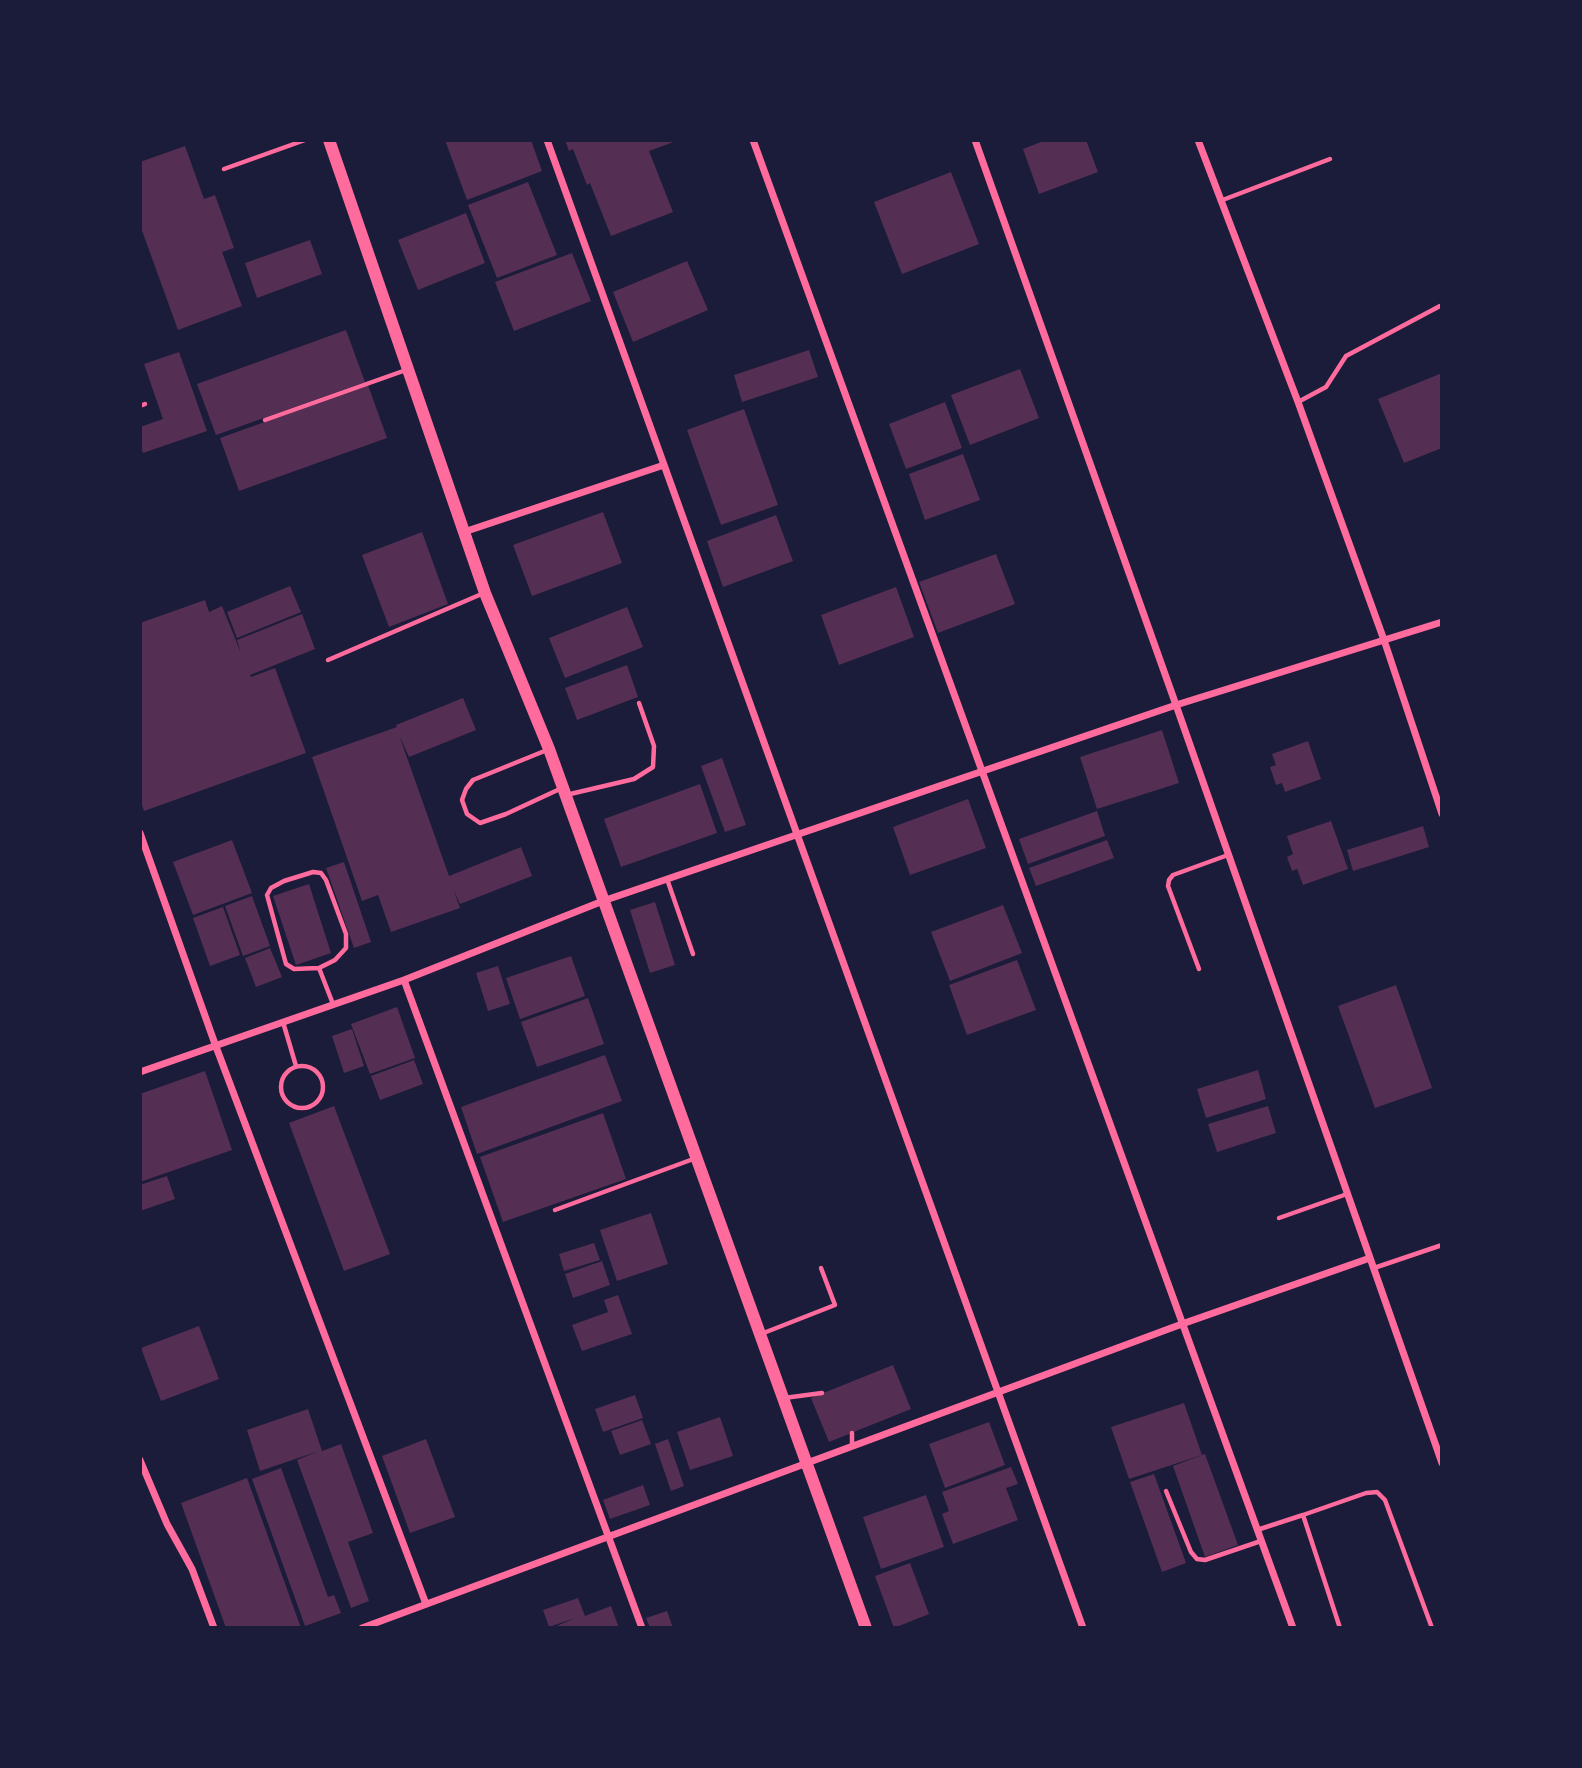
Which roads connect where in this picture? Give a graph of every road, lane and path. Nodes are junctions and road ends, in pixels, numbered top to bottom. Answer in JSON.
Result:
{"nodes":[{"id":1,"x":305,"y":140,"type":"edge"},
{"id":2,"x":329,"y":140,"type":"edge"},
{"id":3,"x":547,"y":140,"type":"edge"},
{"id":4,"x":753,"y":140,"type":"edge"},
{"id":5,"x":975,"y":140,"type":"edge"},
{"id":6,"x":1198,"y":140,"type":"edge"},
{"id":7,"x":1331,"y":159,"type":"dead end"},
{"id":8,"x":224,"y":169,"type":"dead end"},
{"id":9,"x":1220,"y":201,"type":"junction"},
{"id":10,"x":1440,"y":306,"type":"dead end"},
{"id":11,"x":407,"y":369,"type":"junction"},
{"id":12,"x":1298,"y":402,"type":"junction"},
{"id":13,"x":265,"y":419,"type":"dead end"},
{"id":14,"x":664,"y":465,"type":"junction"},
{"id":15,"x":464,"y":532,"type":"junction"},
{"id":16,"x":485,"y":593,"type":"junction"},
{"id":17,"x":1442,"y":622,"type":"edge"},
{"id":18,"x":1384,"y":640,"type":"junction"},
{"id":19,"x":328,"y":660,"type":"dead end"},
{"id":20,"x":639,"y":703,"type":"dead end"},
{"id":21,"x":1176,"y":705,"type":"junction"},
{"id":22,"x":549,"y":749,"type":"junction"},
{"id":23,"x":981,"y":771,"type":"junction"},
{"id":24,"x":564,"y":791,"type":"junction"},
{"id":25,"x":1442,"y":814,"type":"edge"},
{"id":26,"x":140,"y":833,"type":"edge"},
{"id":27,"x":797,"y":835,"type":"junction"},
{"id":28,"x":1229,"y":855,"type":"junction"},
{"id":29,"x":667,"y":879,"type":"junction"},
{"id":30,"x":603,"y":901,"type":"junction"},
{"id":31,"x":693,"y":954,"type":"dead end"},
{"id":32,"x":319,"y":968,"type":"junction"},
{"id":33,"x":1199,"y":969,"type":"dead end"},
{"id":34,"x":404,"y":980,"type":"junction"},
{"id":35,"x":333,"y":1004,"type":"junction"},
{"id":36,"x":283,"y":1021,"type":"junction"},
{"id":37,"x":215,"y":1044,"type":"junction"},
{"id":38,"x":296,"y":1066,"type":"junction"},
{"id":39,"x":140,"y":1072,"type":"edge"},
{"id":40,"x":696,"y":1158,"type":"junction"},
{"id":41,"x":1348,"y":1194,"type":"junction"},
{"id":42,"x":555,"y":1210,"type":"dead end"},
{"id":43,"x":1279,"y":1218,"type":"dead end"},
{"id":44,"x":1442,"y":1245,"type":"edge"},
{"id":45,"x":1370,"y":1258,"type":"junction"},
{"id":46,"x":821,"y":1268,"type":"dead end"},
{"id":47,"x":1374,"y":1268,"type":"junction"},
{"id":48,"x":1182,"y":1324,"type":"junction"},
{"id":49,"x":760,"y":1334,"type":"junction"},
{"id":50,"x":998,"y":1393,"type":"junction"},
{"id":51,"x":822,"y":1394,"type":"dead end"},
{"id":52,"x":783,"y":1398,"type":"junction"},
{"id":53,"x":852,"y":1433,"type":"dead end"},
{"id":54,"x":852,"y":1447,"type":"junction"},
{"id":55,"x":140,"y":1460,"type":"edge"},
{"id":56,"x":1442,"y":1463,"type":"edge"},
{"id":57,"x":806,"y":1464,"type":"junction"},
{"id":58,"x":1166,"y":1491,"type":"dead end"},
{"id":59,"x":1303,"y":1516,"type":"junction"},
{"id":60,"x":1257,"y":1530,"type":"junction"},
{"id":61,"x":609,"y":1537,"type":"junction"},
{"id":62,"x":1261,"y":1541,"type":"junction"},
{"id":63,"x":426,"y":1604,"type":"junction"},
{"id":64,"x":214,"y":1628,"type":"edge"},
{"id":65,"x":362,"y":1628,"type":"edge"},
{"id":66,"x":642,"y":1628,"type":"edge"},
{"id":67,"x":866,"y":1628,"type":"edge"},
{"id":68,"x":1083,"y":1628,"type":"edge"},
{"id":69,"x":1293,"y":1628,"type":"edge"},
{"id":70,"x":1340,"y":1628,"type":"edge"},
{"id":71,"x":1432,"y":1628,"type":"edge"}],
"edges":[{"from":1,"to":8,"type":"lane"},
{"from":2,"to":11,"type":"main road"},
{"from":3,"to":14,"type":"street"},
{"from":4,"to":23,"type":"street"},
{"from":5,"to":21,"type":"street"},
{"from":6,"to":9,"type":"street"},
{"from":7,"to":9,"type":"lane"},
{"from":9,"to":12,"type":"street"},
{"from":10,"to":12,"type":"lane"},
{"from":11,"to":13,"type":"lane"},
{"from":11,"to":15,"type":"main road"},
{"from":12,"to":18,"type":"street"},
{"from":14,"to":15,"type":"street"},
{"from":14,"to":27,"type":"street"},
{"from":15,"to":16,"type":"main road"},
{"from":16,"to":19,"type":"lane"},
{"from":16,"to":22,"type":"main road"},
{"from":17,"to":18,"type":"street"},
{"from":18,"to":21,"type":"street"},
{"from":18,"to":25,"type":"street"},
{"from":20,"to":24,"type":"lane"},
{"from":21,"to":23,"type":"street"},
{"from":21,"to":28,"type":"street"},
{"from":22,"to":24,"type":"main road"},
{"from":22,"to":24,"type":"lane"},
{"from":23,"to":27,"type":"street"},
{"from":23,"to":48,"type":"street"},
{"from":24,"to":30,"type":"main road"},
{"from":26,"to":37,"type":"street"},
{"from":27,"to":29,"type":"street"},
{"from":27,"to":50,"type":"street"},
{"from":28,"to":33,"type":"lane"},
{"from":28,"to":41,"type":"street"},
{"from":29,"to":30,"type":"street"},
{"from":29,"to":31,"type":"lane"},
{"from":30,"to":34,"type":"street"},
{"from":30,"to":40,"type":"main road"},
{"from":32,"to":32,"type":"lane"},
{"from":32,"to":35,"type":"lane"},
{"from":34,"to":35,"type":"street"},
{"from":34,"to":61,"type":"street"},
{"from":35,"to":36,"type":"street"},
{"from":36,"to":37,"type":"street"},
{"from":36,"to":38,"type":"lane"},
{"from":37,"to":39,"type":"street"},
{"from":37,"to":63,"type":"street"},
{"from":38,"to":38,"type":"lane"},
{"from":40,"to":42,"type":"lane"},
{"from":40,"to":49,"type":"main road"},
{"from":41,"to":43,"type":"lane"},
{"from":41,"to":45,"type":"street"},
{"from":44,"to":47,"type":"lane"},
{"from":45,"to":47,"type":"street"},
{"from":45,"to":48,"type":"street"},
{"from":46,"to":49,"type":"lane"},
{"from":47,"to":56,"type":"street"},
{"from":48,"to":50,"type":"street"},
{"from":48,"to":60,"type":"street"},
{"from":49,"to":52,"type":"main road"},
{"from":50,"to":54,"type":"street"},
{"from":50,"to":68,"type":"street"},
{"from":51,"to":52,"type":"lane"},
{"from":52,"to":57,"type":"main road"},
{"from":53,"to":54,"type":"lane"},
{"from":54,"to":57,"type":"street"},
{"from":55,"to":64,"type":"street"},
{"from":57,"to":61,"type":"street"},
{"from":57,"to":67,"type":"main road"},
{"from":58,"to":62,"type":"lane"},
{"from":59,"to":60,"type":"lane"},
{"from":59,"to":70,"type":"lane"},
{"from":59,"to":71,"type":"lane"},
{"from":60,"to":62,"type":"street"},
{"from":61,"to":63,"type":"street"},
{"from":61,"to":66,"type":"street"},
{"from":62,"to":69,"type":"street"},
{"from":63,"to":65,"type":"street"}]}
